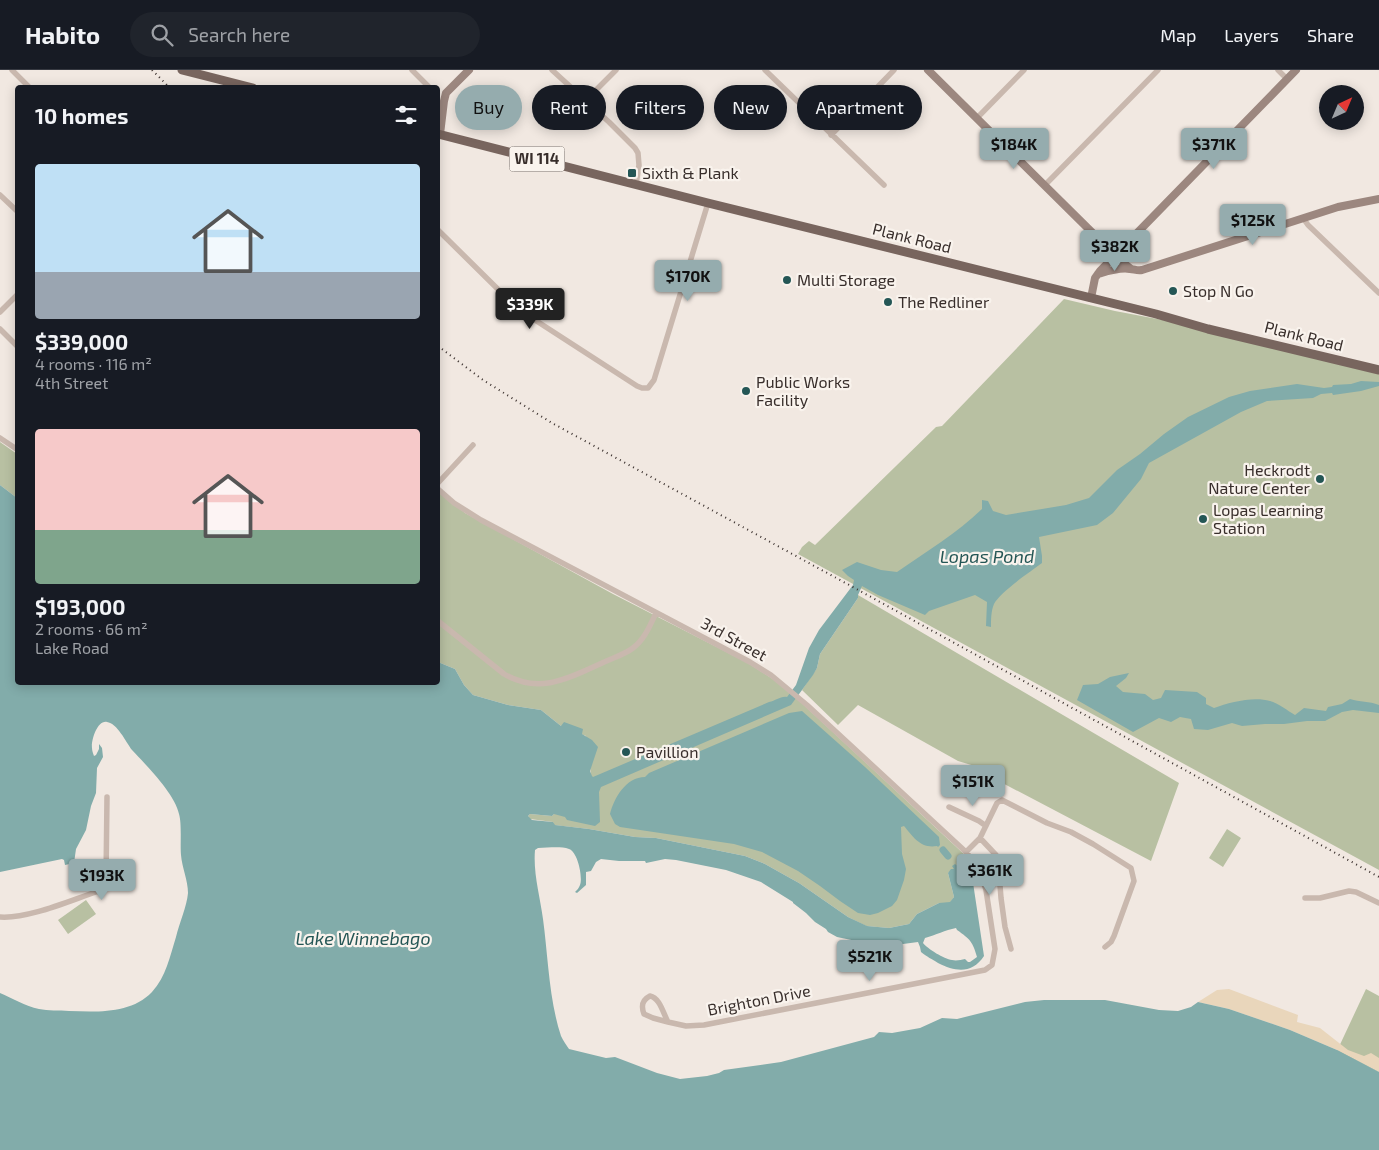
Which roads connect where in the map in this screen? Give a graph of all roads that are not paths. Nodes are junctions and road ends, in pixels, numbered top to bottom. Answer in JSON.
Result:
{"nodes":[{"id":1,"x":12,"y":70,"type":"edge"},
{"id":2,"x":182,"y":70,"type":"edge"},
{"id":3,"x":412,"y":70,"type":"edge"},
{"id":4,"x":469,"y":70,"type":"edge"},
{"id":5,"x":552,"y":70,"type":"edge"},
{"id":6,"x":616,"y":70,"type":"edge"},
{"id":7,"x":764,"y":70,"type":"edge"},
{"id":8,"x":894,"y":70,"type":"edge"},
{"id":9,"x":928,"y":70,"type":"edge"},
{"id":10,"x":1024,"y":70,"type":"edge"},
{"id":11,"x":1158,"y":70,"type":"edge"},
{"id":12,"x":1278,"y":70,"type":"edge"},
{"id":13,"x":1296,"y":70,"type":"edge"},
{"id":14,"x":1287,"y":79,"type":"junction"},
{"id":15,"x":27,"y":85,"type":"edge"},
{"id":16,"x":240,"y":85,"type":"edge"},
{"id":17,"x":427,"y":85,"type":"edge"},
{"id":18,"x":569,"y":85,"type":"edge"},
{"id":19,"x":601,"y":85,"type":"edge"},
{"id":20,"x":440,"y":97,"type":"edge"},
{"id":21,"x":444,"y":101,"type":"junction"},
{"id":22,"x":977,"y":118,"type":"junction"},
{"id":23,"x":606,"y":120,"type":"edge"},
{"id":24,"x":440,"y":125,"type":"edge"},
{"id":25,"x":831,"y":135,"type":"junction"},
{"id":26,"x":440,"y":137,"type":"edge"},
{"id":27,"x":636,"y":185,"type":"junction"},
{"id":28,"x":884,"y":185,"type":"dead end"},
{"id":29,"x":1045,"y":185,"type":"junction"},
{"id":30,"x":0,"y":195,"type":"edge"},
{"id":31,"x":1379,"y":199,"type":"edge"},
{"id":32,"x":708,"y":203,"type":"junction"},
{"id":33,"x":15,"y":209,"type":"edge"},
{"id":34,"x":1303,"y":218,"type":"junction"},
{"id":35,"x":440,"y":232,"type":"edge"},
{"id":36,"x":1115,"y":255,"type":"junction"},
{"id":37,"x":1131,"y":269,"type":"junction"},
{"id":38,"x":1097,"y":274,"type":"junction"},
{"id":39,"x":1379,"y":293,"type":"edge"},
{"id":40,"x":15,"y":297,"type":"edge"},
{"id":41,"x":1091,"y":298,"type":"junction"},
{"id":42,"x":0,"y":312,"type":"edge"},
{"id":43,"x":0,"y":329,"type":"edge"},
{"id":44,"x":15,"y":344,"type":"edge"},
{"id":45,"x":1379,"y":370,"type":"edge"},
{"id":46,"x":0,"y":438,"type":"edge"},
{"id":47,"x":473,"y":446,"type":"dead end"},
{"id":48,"x":15,"y":448,"type":"edge"},
{"id":49,"x":440,"y":481,"type":"edge"},
{"id":50,"x":440,"y":491,"type":"edge"},
{"id":51,"x":656,"y":613,"type":"junction"},
{"id":52,"x":440,"y":623,"type":"edge"},
{"id":53,"x":107,"y":796,"type":"dead end"},
{"id":54,"x":949,"y":807,"type":"dead end"},
{"id":55,"x":986,"y":826,"type":"junction"},
{"id":56,"x":980,"y":838,"type":"junction"},
{"id":57,"x":966,"y":852,"type":"junction"},
{"id":58,"x":978,"y":867,"type":"joint"},
{"id":59,"x":1305,"y":898,"type":"dead end"},
{"id":60,"x":1379,"y":903,"type":"edge"},
{"id":61,"x":0,"y":917,"type":"edge"},
{"id":62,"x":1105,"y":946,"type":"dead end"},
{"id":63,"x":1011,"y":949,"type":"dead end"},
{"id":64,"x":668,"y":1022,"type":"junction"}],
"edges":[{"from":1,"to":15,"type":"street"},
{"from":2,"to":16,"type":"main road"},
{"from":3,"to":17,"type":"street"},
{"from":4,"to":21,"type":"street"},
{"from":5,"to":18,"type":"street"},
{"from":6,"to":19,"type":"street"},
{"from":7,"to":25,"type":"street"},
{"from":8,"to":25,"type":"street"},
{"from":9,"to":22,"type":"street"},
{"from":10,"to":22,"type":"street"},
{"from":11,"to":29,"type":"street"},
{"from":12,"to":14,"type":"street"},
{"from":13,"to":14,"type":"street"},
{"from":14,"to":36,"type":"street"},
{"from":20,"to":21,"type":"street"},
{"from":21,"to":24,"type":"street"},
{"from":22,"to":29,"type":"street"},
{"from":23,"to":27,"type":"street"},
{"from":25,"to":28,"type":"street"},
{"from":26,"to":27,"type":"main road","name":"Plank Road","number":"WI 114"},
{"from":27,"to":32,"type":"main road","name":"Plank Road","number":"WI 114"},
{"from":29,"to":36,"type":"street"},
{"from":30,"to":33,"type":"street"},
{"from":31,"to":34,"type":"street"},
{"from":32,"to":35,"type":"street"},
{"from":32,"to":41,"type":"main road","name":"Plank Road","number":"WI 114"},
{"from":34,"to":37,"type":"street"},
{"from":34,"to":39,"type":"street"},
{"from":36,"to":37,"type":"street"},
{"from":36,"to":38,"type":"street"},
{"from":37,"to":38,"type":"street"},
{"from":38,"to":41,"type":"street"},
{"from":40,"to":42,"type":"street"},
{"from":41,"to":45,"type":"main road","name":"Plank Road","number":"WI 114"},
{"from":43,"to":44,"type":"street"},
{"from":46,"to":48,"type":"street"},
{"from":47,"to":49,"type":"street"},
{"from":50,"to":51,"type":"street","name":"3rd Street"},
{"from":51,"to":52,"type":"street"},
{"from":51,"to":57,"type":"street","name":"3rd Street"},
{"from":53,"to":61,"type":"street"},
{"from":54,"to":55,"type":"street"},
{"from":55,"to":56,"type":"street"},
{"from":55,"to":62,"type":"street"},
{"from":56,"to":57,"type":"street"},
{"from":56,"to":63,"type":"street"},
{"from":57,"to":58,"type":"street","name":"3rd Street"},
{"from":58,"to":64,"type":"street","name":"Brighton Drive"},
{"from":59,"to":60,"type":"street"},
{"from":64,"to":64,"type":"street","name":"Brighton Drive"}]}
